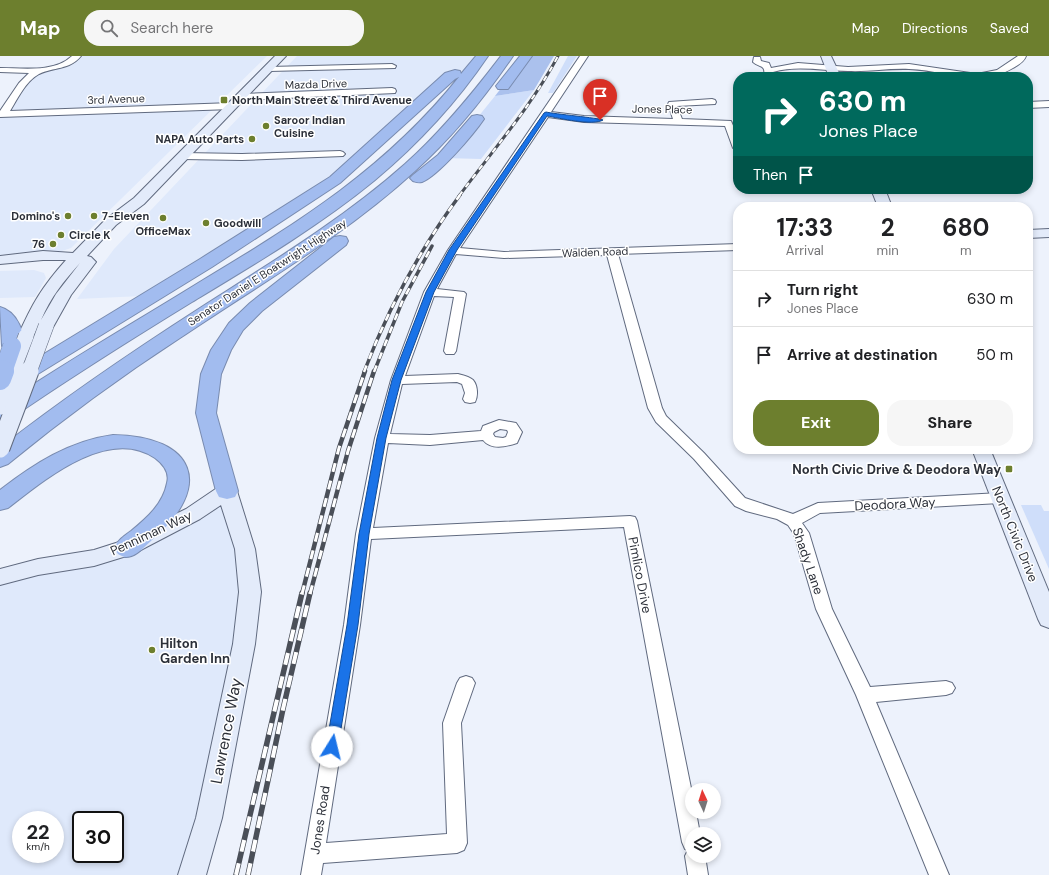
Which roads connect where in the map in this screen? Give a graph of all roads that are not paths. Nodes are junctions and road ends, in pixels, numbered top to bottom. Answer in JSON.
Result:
{"nodes":[{"id":1,"x":77,"y":56,"type":"edge"},
{"id":2,"x":281,"y":56,"type":"edge"},
{"id":3,"x":492,"y":56,"type":"edge"},
{"id":4,"x":507,"y":56,"type":"edge"},
{"id":5,"x":526,"y":56,"type":"edge"},
{"id":6,"x":584,"y":56,"type":"edge"},
{"id":7,"x":826,"y":56,"type":"edge"},
{"id":8,"x":1022,"y":56,"type":"edge"},
{"id":9,"x":757,"y":59,"type":"dead end"},
{"id":10,"x":479,"y":61,"type":"edge"},
{"id":11,"x":392,"y":66,"type":"dead end"},
{"id":12,"x":269,"y":69,"type":"junction"},
{"id":13,"x":0,"y":70,"type":"edge"},
{"id":14,"x":37,"y":72,"type":"junction"},
{"id":15,"x":768,"y":72,"type":"edge"},
{"id":16,"x":772,"y":72,"type":"edge"},
{"id":17,"x":833,"y":72,"type":"edge"},
{"id":18,"x":940,"y":72,"type":"edge"},
{"id":19,"x":998,"y":72,"type":"edge"},
{"id":20,"x":463,"y":80,"type":"junction"},
{"id":21,"x":392,"y":91,"type":"dead end"},
{"id":22,"x":241,"y":97,"type":"junction"},
{"id":23,"x":712,"y":102,"type":"dead end"},
{"id":24,"x":1049,"y":104,"type":"edge"},
{"id":25,"x":1033,"y":105,"type":"edge"},
{"id":26,"x":232,"y":106,"type":"junction"},
{"id":27,"x":2,"y":114,"type":"edge"},
{"id":28,"x":546,"y":114,"type":"junction"},
{"id":29,"x":679,"y":122,"type":"junction"},
{"id":30,"x":733,"y":136,"type":"edge"},
{"id":31,"x":340,"y":154,"type":"dead end"},
{"id":32,"x":183,"y":156,"type":"junction"},
{"id":33,"x":1049,"y":233,"type":"edge"},
{"id":34,"x":1033,"y":234,"type":"edge"},
{"id":35,"x":733,"y":247,"type":"edge"},
{"id":36,"x":453,"y":250,"type":"junction"},
{"id":37,"x":612,"y":252,"type":"junction"},
{"id":38,"x":0,"y":260,"type":"edge"},
{"id":39,"x":79,"y":262,"type":"junction"},
{"id":40,"x":206,"y":264,"type":"junction"},
{"id":41,"x":0,"y":266,"type":"edge"},
{"id":42,"x":430,"y":292,"type":"junction"},
{"id":43,"x":0,"y":313,"type":"edge"},
{"id":44,"x":19,"y":341,"type":"junction"},
{"id":45,"x":450,"y":351,"type":"dead end"},
{"id":46,"x":0,"y":371,"type":"edge"},
{"id":47,"x":0,"y":379,"type":"edge"},
{"id":48,"x":397,"y":380,"type":"junction"},
{"id":49,"x":0,"y":389,"type":"edge"},
{"id":50,"x":470,"y":399,"type":"dead end"},
{"id":51,"x":0,"y":405,"type":"edge"},
{"id":52,"x":0,"y":416,"type":"edge"},
{"id":53,"x":486,"y":435,"type":"dead end"},
{"id":54,"x":382,"y":438,"type":"junction"},
{"id":55,"x":0,"y":448,"type":"edge"},
{"id":56,"x":983,"y":454,"type":"edge"},
{"id":57,"x":0,"y":459,"type":"edge"},
{"id":58,"x":227,"y":491,"type":"junction"},
{"id":59,"x":1000,"y":498,"type":"junction"},
{"id":60,"x":0,"y":502,"type":"edge"},
{"id":61,"x":793,"y":521,"type":"junction"},
{"id":62,"x":364,"y":534,"type":"junction"},
{"id":63,"x":126,"y":548,"type":"junction"},
{"id":64,"x":0,"y":577,"type":"edge"},
{"id":65,"x":1049,"y":619,"type":"edge"},
{"id":66,"x":466,"y":683,"type":"dead end"},
{"id":67,"x":946,"y":688,"type":"dead end"},
{"id":68,"x":865,"y":695,"type":"junction"},
{"id":69,"x":689,"y":827,"type":"edge"},
{"id":70,"x":315,"y":854,"type":"junction"},
{"id":71,"x":696,"y":863,"type":"edge"},
{"id":72,"x":192,"y":875,"type":"edge"},
{"id":73,"x":311,"y":875,"type":"edge"},
{"id":74,"x":698,"y":875,"type":"edge"},
{"id":75,"x":939,"y":875,"type":"edge"}],
"edges":[{"from":1,"to":14,"type":"street"},
{"from":2,"to":12,"type":"main road"},
{"from":3,"to":20,"type":"highway"},
{"from":4,"to":57,"type":"highway","name":"Senator Daniel E Boatwright Highway"},
{"from":5,"to":58,"type":"highway"},
{"from":6,"to":28,"type":"street","name":"Jones Road"},
{"from":7,"to":17,"type":"main road"},
{"from":8,"to":19,"type":"street"},
{"from":9,"to":15,"type":"street"},
{"from":10,"to":20,"type":"highway","name":"Senator Daniel E Boatwright Highway"},
{"from":10,"to":40,"type":"highway"},
{"from":11,"to":12,"type":"street","name":"Mazda Drive"},
{"from":12,"to":22,"type":"main road"},
{"from":13,"to":14,"type":"street"},
{"from":14,"to":27,"type":"street"},
{"from":16,"to":17,"type":"street"},
{"from":17,"to":18,"type":"street"},
{"from":20,"to":52,"type":"highway","name":"Senator Daniel E Boatwright Highway"},
{"from":21,"to":22,"type":"street","name":"Mazda Drive"},
{"from":22,"to":26,"type":"main road"},
{"from":23,"to":29,"type":"street"},
{"from":24,"to":25,"type":"street"},
{"from":26,"to":27,"type":"street","name":"3rd Avenue"},
{"from":26,"to":32,"type":"main road"},
{"from":28,"to":29,"type":"street","name":"Jones Place"},
{"from":28,"to":36,"type":"street","name":"Jones Road"},
{"from":29,"to":30,"type":"street","name":"Jones Place"},
{"from":31,"to":32,"type":"street"},
{"from":32,"to":39,"type":"main road"},
{"from":33,"to":34,"type":"main road"},
{"from":35,"to":37,"type":"street","name":"Walden Road"},
{"from":36,"to":37,"type":"street","name":"Walden Road"},
{"from":36,"to":42,"type":"street","name":"Jones Road"},
{"from":37,"to":61,"type":"street","name":"Shady Lane"},
{"from":38,"to":39,"type":"main road"},
{"from":39,"to":41,"type":"main road"},
{"from":39,"to":44,"type":"main road"},
{"from":39,"to":55,"type":"main road","bridge":true},
{"from":40,"to":46,"type":"highway"},
{"from":40,"to":49,"type":"highway"},
{"from":42,"to":45,"type":"street"},
{"from":42,"to":48,"type":"street","name":"Jones Road"},
{"from":43,"to":44,"type":"highway"},
{"from":44,"to":47,"type":"highway","bridge":true},
{"from":44,"to":51,"type":"main road","bridge":true},
{"from":48,"to":50,"type":"street"},
{"from":48,"to":54,"type":"street","name":"Jones Road"},
{"from":53,"to":54,"type":"street"},
{"from":54,"to":62,"type":"street","name":"Jones Road"},
{"from":56,"to":59,"type":"main road","name":"North Civic Drive"},
{"from":58,"to":63,"type":"main road","name":"Penniman Way"},
{"from":58,"to":72,"type":"main road","name":"Lawrence Way"},
{"from":59,"to":61,"type":"street","name":"Deodora Way"},
{"from":59,"to":65,"type":"main road","name":"North Civic Drive"},
{"from":60,"to":63,"type":"highway"},
{"from":61,"to":68,"type":"street","name":"Shady Lane"},
{"from":62,"to":69,"type":"street","name":"Pimlico Drive"},
{"from":62,"to":70,"type":"street","name":"Jones Road"},
{"from":63,"to":64,"type":"main road","name":"Penniman Way"},
{"from":66,"to":70,"type":"street"},
{"from":67,"to":68,"type":"street"},
{"from":68,"to":75,"type":"street","name":"Shady Lane"},
{"from":70,"to":73,"type":"street","name":"Jones Road"},
{"from":71,"to":74,"type":"street"}]}
